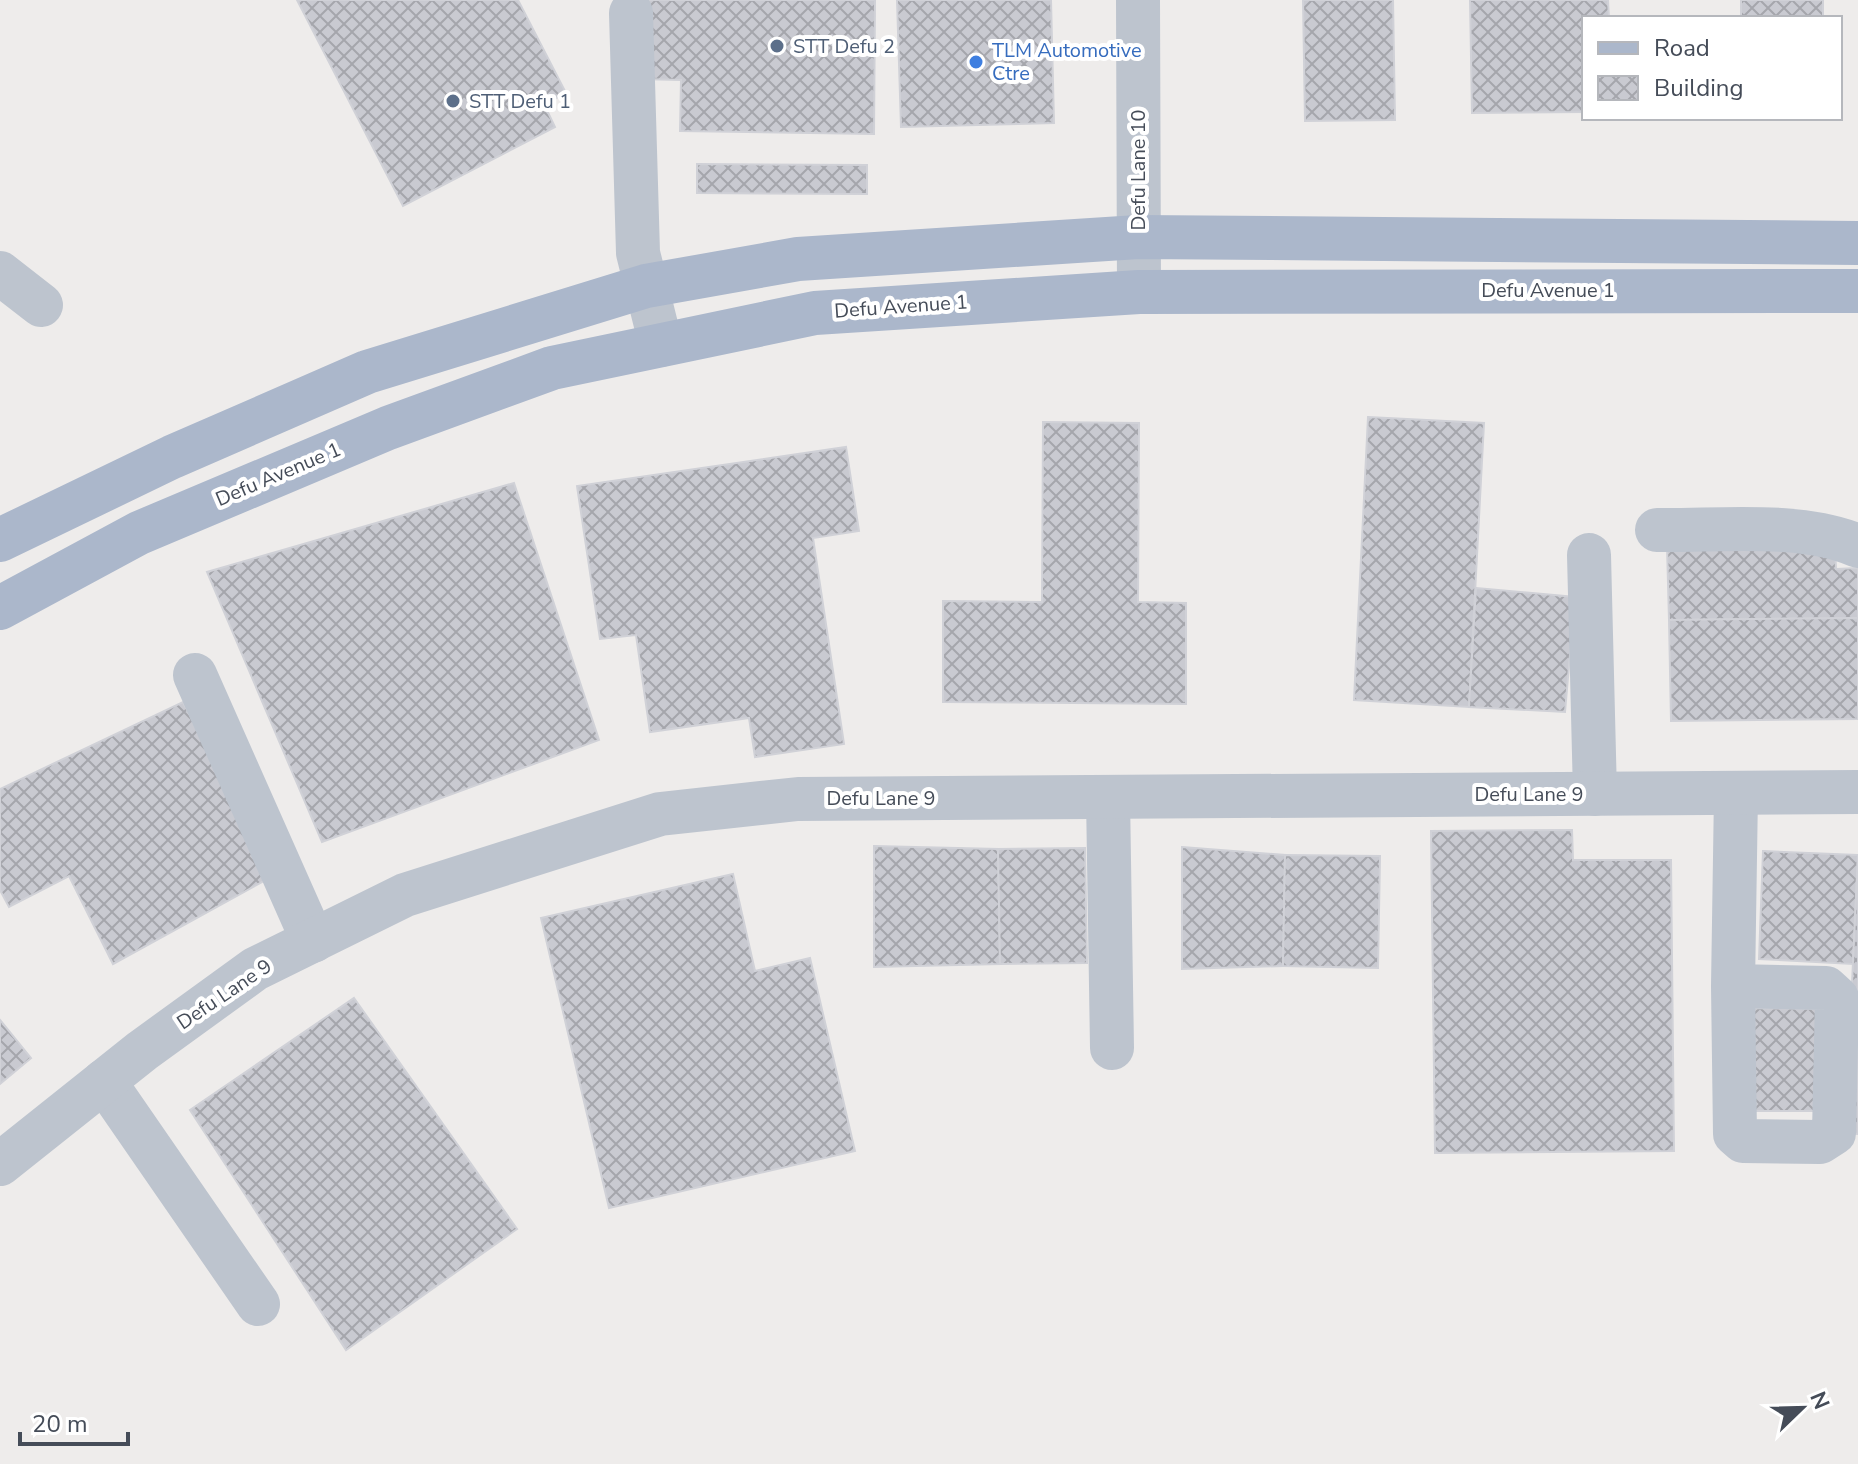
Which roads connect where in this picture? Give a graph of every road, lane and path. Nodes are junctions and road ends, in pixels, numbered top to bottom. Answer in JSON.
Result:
{"nodes":[{"id":1,"x":1138,"y":0,"type":"edge"},
{"id":2,"x":631,"y":13,"type":"dead end"},
{"id":3,"x":1138,"y":237,"type":"junction"},
{"id":4,"x":1858,"y":243,"type":"edge"},
{"id":5,"x":0,"y":273,"type":"edge"},
{"id":6,"x":646,"y":286,"type":"junction"},
{"id":7,"x":1858,"y":291,"type":"edge"},
{"id":8,"x":1139,"y":292,"type":"junction"},
{"id":9,"x":41,"y":305,"type":"dead end"},
{"id":10,"x":661,"y":345,"type":"junction"},
{"id":11,"x":1657,"y":530,"type":"dead end"},
{"id":12,"x":0,"y":540,"type":"edge"},
{"id":13,"x":1858,"y":546,"type":"edge"},
{"id":14,"x":1589,"y":555,"type":"dead end"},
{"id":15,"x":0,"y":608,"type":"edge"},
{"id":16,"x":195,"y":675,"type":"dead end"},
{"id":17,"x":1858,"y":792,"type":"edge"},
{"id":18,"x":1736,"y":793,"type":"junction"},
{"id":19,"x":1595,"y":794,"type":"junction"},
{"id":20,"x":1108,"y":797,"type":"junction"},
{"id":21,"x":313,"y":941,"type":"junction"},
{"id":22,"x":1733,"y":986,"type":"dead end"},
{"id":23,"x":1112,"y":1048,"type":"dead end"},
{"id":24,"x":104,"y":1081,"type":"junction"},
{"id":25,"x":0,"y":1164,"type":"edge"},
{"id":26,"x":258,"y":1304,"type":"dead end"}],
"edges":[{"from":1,"to":3,"type":"street","name":"Defu Lane 10"},
{"from":2,"to":6,"type":"street"},
{"from":3,"to":4,"type":"main road"},
{"from":3,"to":6,"type":"main road"},
{"from":3,"to":8,"type":"street","name":"Defu Lane 10"},
{"from":5,"to":9,"type":"street"},
{"from":6,"to":10,"type":"street"},
{"from":6,"to":12,"type":"main road"},
{"from":7,"to":8,"type":"main road","name":"Defu Avenue 1"},
{"from":8,"to":10,"type":"main road","name":"Defu Avenue 1"},
{"from":10,"to":15,"type":"main road","name":"Defu Avenue 1"},
{"from":11,"to":13,"type":"street"},
{"from":14,"to":19,"type":"street"},
{"from":16,"to":21,"type":"street"},
{"from":17,"to":18,"type":"street","name":"Defu Lane 9"},
{"from":18,"to":19,"type":"street","name":"Defu Lane 9"},
{"from":18,"to":22,"type":"street"},
{"from":19,"to":20,"type":"street","name":"Defu Lane 9"},
{"from":20,"to":21,"type":"street","name":"Defu Lane 9"},
{"from":20,"to":23,"type":"street"},
{"from":21,"to":24,"type":"street","name":"Defu Lane 9"},
{"from":24,"to":25,"type":"street","name":"Defu Lane 9"},
{"from":24,"to":26,"type":"street"}]}
